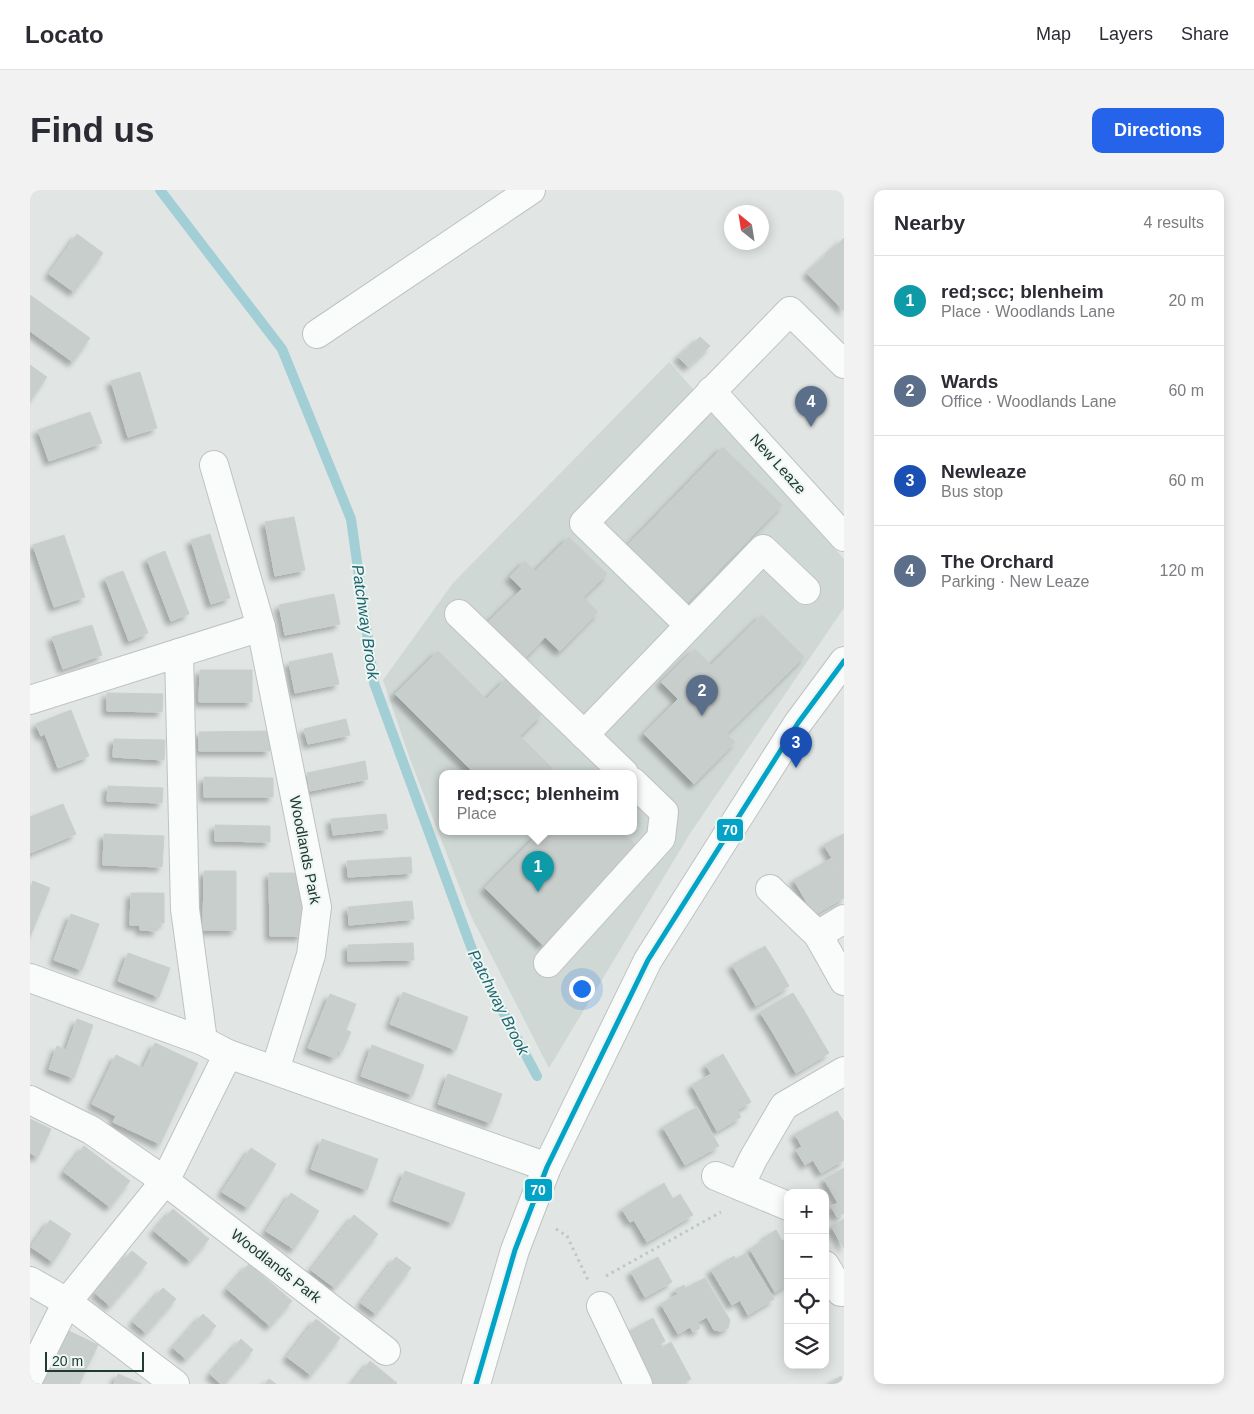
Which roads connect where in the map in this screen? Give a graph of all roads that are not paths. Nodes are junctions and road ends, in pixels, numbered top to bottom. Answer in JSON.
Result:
{"nodes":[{"id":1,"x":531,"y":190,"type":"edge"},
{"id":2,"x":317,"y":334,"type":"dead end"},
{"id":3,"x":844,"y":364,"type":"edge"},
{"id":4,"x":711,"y":391,"type":"junction"},
{"id":5,"x":214,"y":465,"type":"dead end"},
{"id":6,"x":844,"y":537,"type":"edge"},
{"id":7,"x":806,"y":590,"type":"dead end"},
{"id":8,"x":458,"y":614,"type":"dead end"},
{"id":9,"x":690,"y":625,"type":"junction"},
{"id":10,"x":261,"y":627,"type":"junction"},
{"id":11,"x":179,"y":653,"type":"junction"},
{"id":12,"x":844,"y":661,"type":"edge"},
{"id":13,"x":30,"y":700,"type":"edge"},
{"id":14,"x":584,"y":734,"type":"junction"},
{"id":15,"x":621,"y":770,"type":"edge"},
{"id":16,"x":637,"y":786,"type":"edge"},
{"id":17,"x":770,"y":889,"type":"dead end"},
{"id":18,"x":844,"y":919,"type":"edge"},
{"id":19,"x":818,"y":935,"type":"junction"},
{"id":20,"x":548,"y":962,"type":"dead end"},
{"id":21,"x":30,"y":978,"type":"edge"},
{"id":22,"x":844,"y":980,"type":"edge"},
{"id":23,"x":203,"y":1041,"type":"junction"},
{"id":24,"x":228,"y":1054,"type":"junction"},
{"id":25,"x":275,"y":1070,"type":"junction"},
{"id":26,"x":844,"y":1071,"type":"edge"},
{"id":27,"x":30,"y":1100,"type":"edge"},
{"id":28,"x":547,"y":1168,"type":"junction"},
{"id":29,"x":165,"y":1181,"type":"junction"},
{"id":30,"x":784,"y":1204,"type":"edge"},
{"id":31,"x":829,"y":1272,"type":"edge"},
{"id":32,"x":30,"y":1281,"type":"edge"},
{"id":33,"x":840,"y":1292,"type":"dead end"},
{"id":34,"x":596,"y":1295,"type":"road end"},
{"id":35,"x":67,"y":1302,"type":"junction"},
{"id":36,"x":386,"y":1351,"type":"dead end"},
{"id":37,"x":30,"y":1376,"type":"edge"},
{"id":38,"x":175,"y":1384,"type":"edge"},
{"id":39,"x":476,"y":1384,"type":"edge"},
{"id":40,"x":638,"y":1384,"type":"edge"}],
"edges":[{"from":1,"to":2,"type":"street"},
{"from":3,"to":4,"type":"street"},
{"from":4,"to":6,"type":"street","name":"New Leaze"},
{"from":4,"to":9,"type":"street"},
{"from":5,"to":10,"type":"street","name":"Woodlands Park"},
{"from":7,"to":9,"type":"street"},
{"from":8,"to":14,"type":"street"},
{"from":9,"to":14,"type":"street"},
{"from":10,"to":11,"type":"street"},
{"from":10,"to":25,"type":"street","name":"Woodlands Park"},
{"from":11,"to":13,"type":"street"},
{"from":11,"to":23,"type":"street"},
{"from":12,"to":28,"type":"street"},
{"from":14,"to":15,"type":"street"},
{"from":16,"to":20,"type":"street"},
{"from":17,"to":19,"type":"street"},
{"from":18,"to":19,"type":"street"},
{"from":19,"to":22,"type":"street"},
{"from":21,"to":23,"type":"street"},
{"from":23,"to":24,"type":"street"},
{"from":24,"to":25,"type":"street"},
{"from":24,"to":29,"type":"street"},
{"from":25,"to":28,"type":"street"},
{"from":26,"to":30,"type":"street"},
{"from":27,"to":29,"type":"street","name":"Woodlands Park"},
{"from":28,"to":39,"type":"street"},
{"from":29,"to":35,"type":"street"},
{"from":29,"to":36,"type":"street","name":"Woodlands Park"},
{"from":31,"to":33,"type":"street"},
{"from":32,"to":35,"type":"street"},
{"from":34,"to":40,"type":"street"},
{"from":35,"to":37,"type":"street"},
{"from":35,"to":38,"type":"street"}]}
